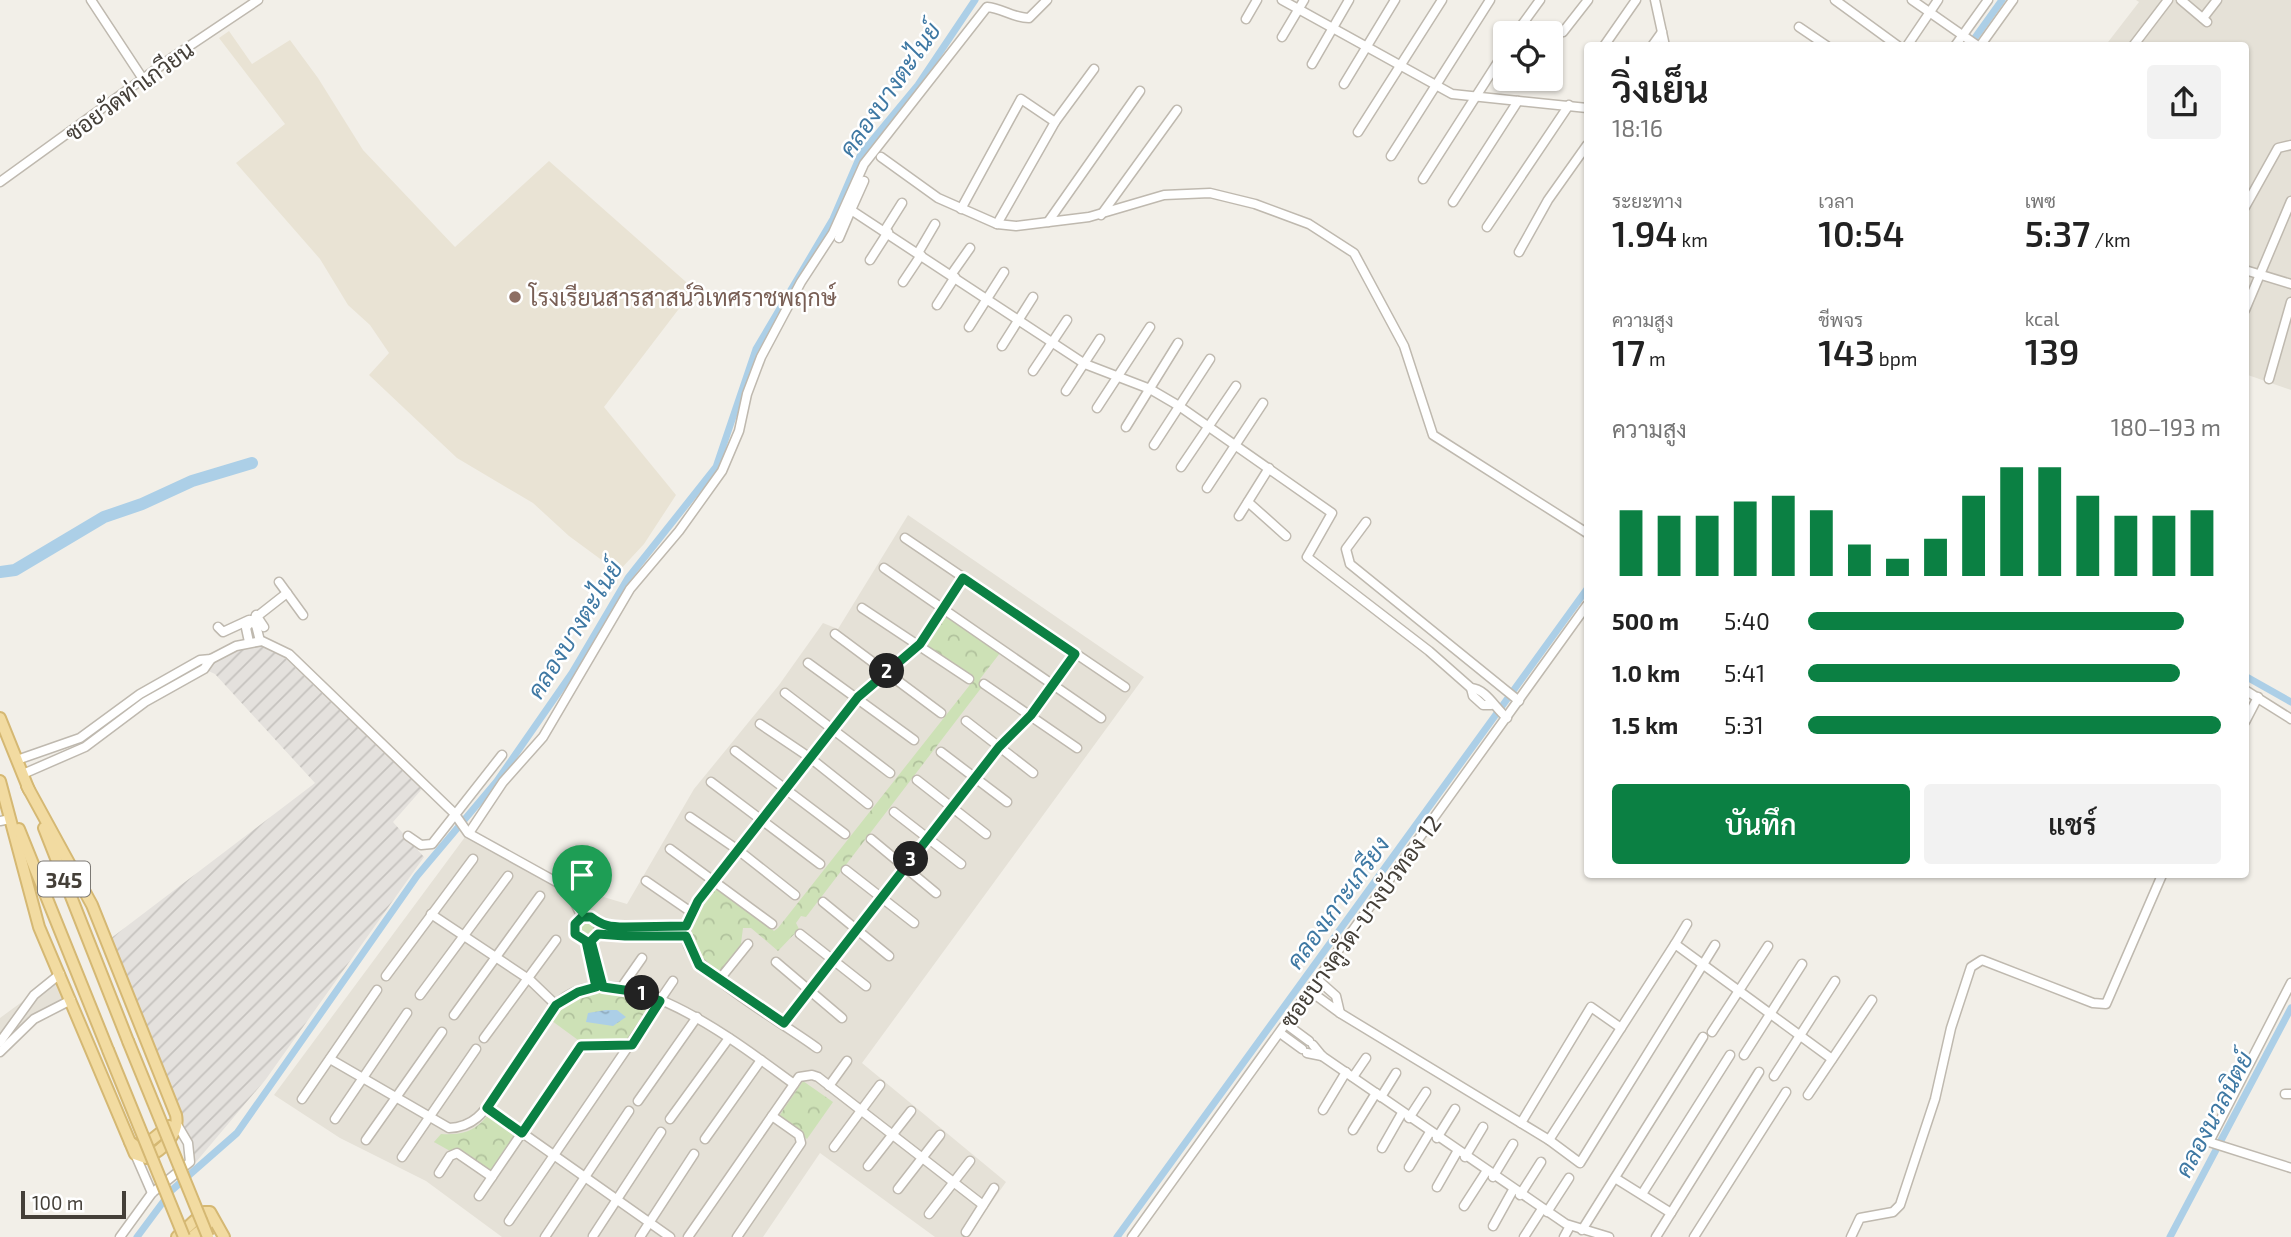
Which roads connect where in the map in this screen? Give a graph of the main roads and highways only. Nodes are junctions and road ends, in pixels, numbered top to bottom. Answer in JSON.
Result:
{"nodes":[{"id":1,"x":0,"y":718,"type":"edge"},
{"id":2,"x":0,"y":781,"type":"edge"},
{"id":3,"x":27,"y":786,"type":"junction"},
{"id":4,"x":5,"y":820,"type":"edge"},
{"id":5,"x":100,"y":927,"type":"junction"},
{"id":6,"x":58,"y":929,"type":"junction"},
{"id":7,"x":85,"y":933,"type":"junction"},
{"id":8,"x":43,"y":934,"type":"junction"},
{"id":9,"x":177,"y":1121,"type":"junction"},
{"id":10,"x":130,"y":1141,"type":"junction"},
{"id":11,"x":223,"y":1234,"type":"edge"},
{"id":12,"x":177,"y":1237,"type":"edge"},
{"id":13,"x":184,"y":1237,"type":"edge"},
{"id":14,"x":192,"y":1237,"type":"edge"},
{"id":15,"x":208,"y":1237,"type":"edge"}],
"edges":[{"from":1,"to":3,"type":"main road","number":"345"},
{"from":2,"to":4,"type":"main road"},
{"from":2,"to":6,"type":"main road","number":"345"},
{"from":3,"to":5,"type":"main road"},
{"from":3,"to":7,"type":"main road","number":"345"},
{"from":4,"to":8,"type":"main road"},
{"from":5,"to":7,"type":"main road"},
{"from":5,"to":9,"type":"main road"},
{"from":6,"to":8,"type":"main road"},
{"from":6,"to":13,"type":"main road","number":"345","bridge":true},
{"from":7,"to":15,"type":"main road","number":"345","bridge":true},
{"from":8,"to":10,"type":"main road"},
{"from":9,"to":10,"type":"main road"},
{"from":9,"to":10,"type":"main road"},
{"from":11,"to":12,"type":"main road"},
{"from":11,"to":14,"type":"main road"}]}
